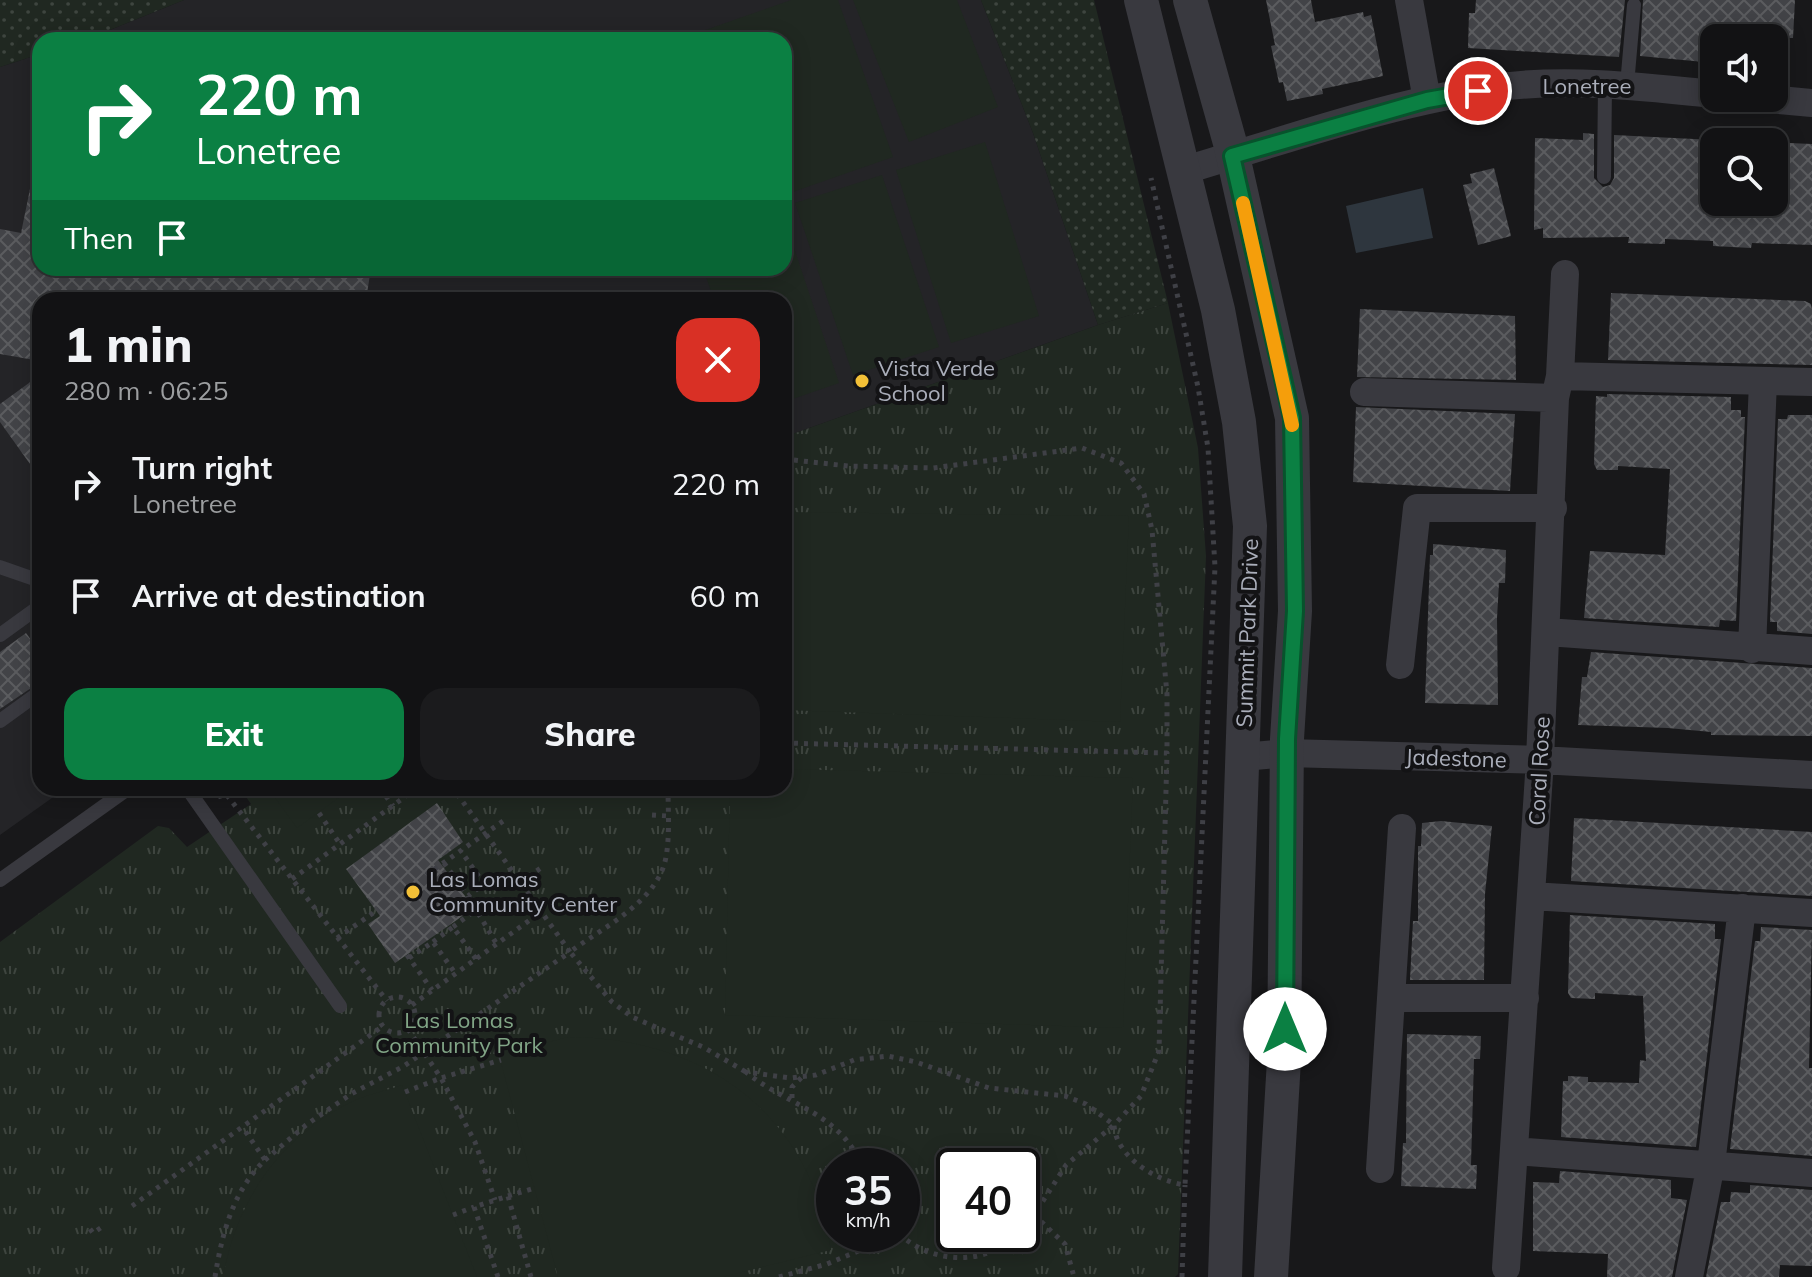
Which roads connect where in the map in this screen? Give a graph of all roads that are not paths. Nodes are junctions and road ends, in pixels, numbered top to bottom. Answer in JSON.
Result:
{"nodes":[{"id":1,"x":1141,"y":0,"type":"edge"},
{"id":2,"x":1190,"y":0,"type":"edge"},
{"id":3,"x":1409,"y":0,"type":"edge"},
{"id":4,"x":1634,"y":5,"type":"dead end"},
{"id":5,"x":1616,"y":85,"type":"junction"},
{"id":6,"x":1700,"y":93,"type":"edge"},
{"id":7,"x":1427,"y":100,"type":"junction"},
{"id":8,"x":1788,"y":101,"type":"edge"},
{"id":9,"x":1812,"y":103,"type":"edge"},
{"id":10,"x":1232,"y":156,"type":"junction"},
{"id":11,"x":1182,"y":171,"type":"junction"},
{"id":12,"x":1604,"y":177,"type":"dead end"},
{"id":13,"x":1565,"y":274,"type":"dead end"},
{"id":14,"x":1763,"y":381,"type":"junction"},
{"id":15,"x":1812,"y":382,"type":"edge"},
{"id":16,"x":1558,"y":387,"type":"junction"},
{"id":17,"x":1364,"y":392,"type":"dead end"},
{"id":18,"x":1553,"y":508,"type":"junction"},
{"id":19,"x":0,"y":567,"type":"edge"},
{"id":20,"x":32,"y":578,"type":"edge"},
{"id":21,"x":32,"y":612,"type":"edge"},
{"id":22,"x":1547,"y":632,"type":"junction"},
{"id":23,"x":0,"y":635,"type":"edge"},
{"id":24,"x":1752,"y":649,"type":"junction"},
{"id":25,"x":1812,"y":651,"type":"edge"},
{"id":26,"x":1400,"y":665,"type":"dead end"},
{"id":27,"x":32,"y":698,"type":"edge"},
{"id":28,"x":0,"y":721,"type":"edge"},
{"id":29,"x":1287,"y":753,"type":"junction"},
{"id":30,"x":1243,"y":757,"type":"junction"},
{"id":31,"x":1540,"y":760,"type":"junction"},
{"id":32,"x":1812,"y":775,"type":"edge"},
{"id":33,"x":118,"y":796,"type":"edge"},
{"id":34,"x":193,"y":796,"type":"edge"},
{"id":35,"x":1402,"y":828,"type":"dead end"},
{"id":36,"x":0,"y":880,"type":"edge"},
{"id":37,"x":1531,"y":896,"type":"junction"},
{"id":38,"x":1742,"y":908,"type":"junction"},
{"id":39,"x":1812,"y":913,"type":"edge"},
{"id":40,"x":1393,"y":998,"type":"junction"},
{"id":41,"x":1525,"y":998,"type":"junction"},
{"id":42,"x":340,"y":1006,"type":"dead end"},
{"id":43,"x":1515,"y":1151,"type":"junction"},
{"id":44,"x":1711,"y":1164,"type":"junction"},
{"id":45,"x":1380,"y":1169,"type":"dead end"},
{"id":46,"x":1812,"y":1173,"type":"edge"},
{"id":47,"x":1506,"y":1268,"type":"dead end"},
{"id":48,"x":1225,"y":1277,"type":"edge"},
{"id":49,"x":1271,"y":1277,"type":"edge"},
{"id":50,"x":1689,"y":1277,"type":"edge"}],
"edges":[{"from":1,"to":11,"type":"street","name":"Summit Park Drive"},
{"from":2,"to":10,"type":"street","name":"Summit Park Drive"},
{"from":3,"to":7,"type":"street"},
{"from":4,"to":5,"type":"lane"},
{"from":5,"to":6,"type":"street","name":"Lonetree"},
{"from":5,"to":7,"type":"street","name":"Lonetree"},
{"from":5,"to":12,"type":"lane"},
{"from":7,"to":10,"type":"street","name":"Lonetree"},
{"from":8,"to":9,"type":"street"},
{"from":10,"to":11,"type":"street","name":"Lonetree"},
{"from":10,"to":29,"type":"street","name":"Summit Park Drive"},
{"from":11,"to":30,"type":"street","name":"Summit Park Drive"},
{"from":13,"to":16,"type":"street","name":"Coral Rose"},
{"from":14,"to":15,"type":"street"},
{"from":14,"to":16,"type":"street"},
{"from":14,"to":24,"type":"street"},
{"from":16,"to":17,"type":"street"},
{"from":16,"to":18,"type":"street","name":"Coral Rose"},
{"from":18,"to":22,"type":"street","name":"Coral Rose"},
{"from":18,"to":26,"type":"street"},
{"from":19,"to":20,"type":"lane"},
{"from":21,"to":23,"type":"lane"},
{"from":22,"to":24,"type":"street"},
{"from":22,"to":31,"type":"street","name":"Coral Rose"},
{"from":24,"to":25,"type":"street"},
{"from":27,"to":28,"type":"lane"},
{"from":29,"to":30,"type":"street","name":"Jadestone"},
{"from":29,"to":31,"type":"street","name":"Jadestone"},
{"from":29,"to":49,"type":"street","name":"Summit Park Drive"},
{"from":30,"to":48,"type":"street","name":"Summit Park Drive"},
{"from":31,"to":32,"type":"street","name":"Jadestone"},
{"from":31,"to":37,"type":"street","name":"Coral Rose"},
{"from":33,"to":36,"type":"lane"},
{"from":34,"to":42,"type":"lane"},
{"from":35,"to":40,"type":"street"},
{"from":37,"to":38,"type":"street"},
{"from":37,"to":41,"type":"street","name":"Coral Rose"},
{"from":38,"to":39,"type":"street"},
{"from":38,"to":44,"type":"street"},
{"from":40,"to":41,"type":"street"},
{"from":40,"to":45,"type":"street"},
{"from":41,"to":43,"type":"street","name":"Coral Rose"},
{"from":43,"to":44,"type":"street"},
{"from":43,"to":47,"type":"street","name":"Coral Rose"},
{"from":44,"to":46,"type":"street"},
{"from":44,"to":50,"type":"street"}]}
